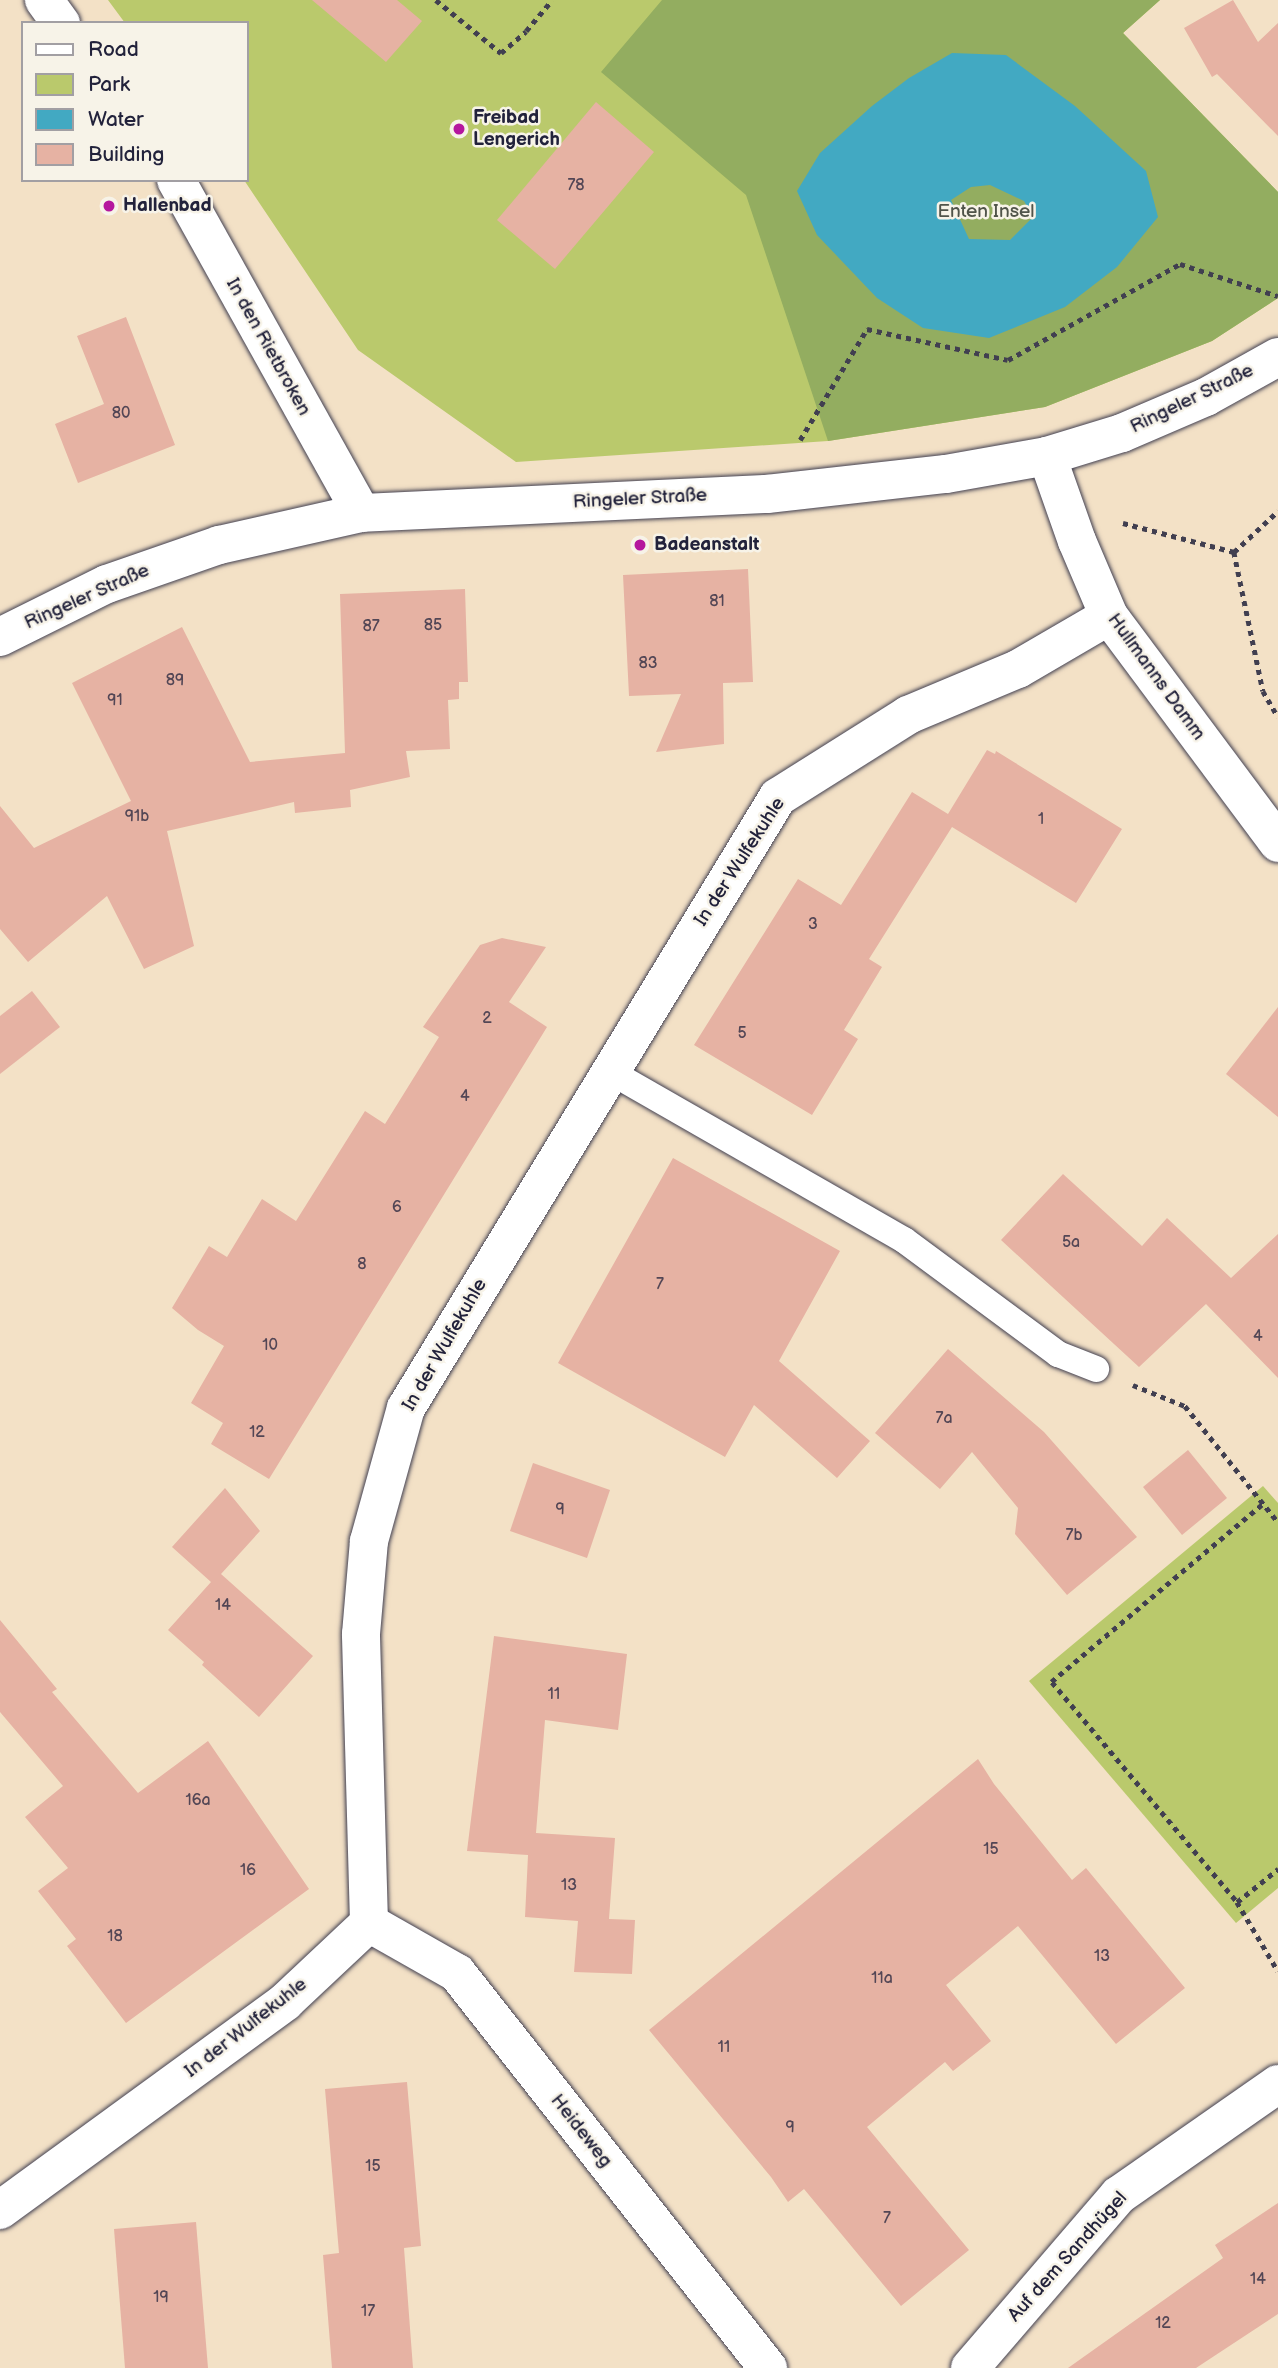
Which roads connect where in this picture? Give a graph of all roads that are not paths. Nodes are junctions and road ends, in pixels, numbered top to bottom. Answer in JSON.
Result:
{"nodes":[{"id":1,"x":44,"y":0,"type":"edge"},
{"id":2,"x":60,"y":21,"type":"edge"},
{"id":3,"x":177,"y":182,"type":"edge"},
{"id":4,"x":1278,"y":357,"type":"edge"},
{"id":5,"x":1047,"y":456,"type":"junction"},
{"id":6,"x":360,"y":513,"type":"junction"},
{"id":7,"x":1109,"y":615,"type":"junction"},
{"id":8,"x":0,"y":637,"type":"edge"},
{"id":9,"x":1278,"y":843,"type":"edge"},
{"id":10,"x":609,"y":1071,"type":"junction"},
{"id":11,"x":1096,"y":1370,"type":"road end"},
{"id":12,"x":369,"y":1923,"type":"junction"},
{"id":13,"x":1278,"y":2084,"type":"edge"},
{"id":14,"x":0,"y":2210,"type":"edge"},
{"id":15,"x":768,"y":2368,"type":"edge"},
{"id":16,"x":970,"y":2368,"type":"edge"}],
"edges":[{"from":1,"to":2,"type":"street"},
{"from":3,"to":6,"type":"street","name":"In den Rietbroken"},
{"from":4,"to":5,"type":"street","name":"Ringeler Straße"},
{"from":5,"to":6,"type":"street","name":"Ringeler Straße"},
{"from":5,"to":7,"type":"street","name":"Hullmanns Damm"},
{"from":6,"to":8,"type":"street","name":"Ringeler Straße"},
{"from":7,"to":9,"type":"street","name":"Hullmanns Damm"},
{"from":7,"to":10,"type":"street","name":"In der Wulfekuhle"},
{"from":10,"to":11,"type":"lane"},
{"from":10,"to":12,"type":"street","name":"In der Wulfekuhle"},
{"from":12,"to":14,"type":"street","name":"In der Wulfekuhle"},
{"from":12,"to":15,"type":"street","name":"Heideweg"},
{"from":13,"to":16,"type":"street","name":"Auf dem Sandhügel"}]}
